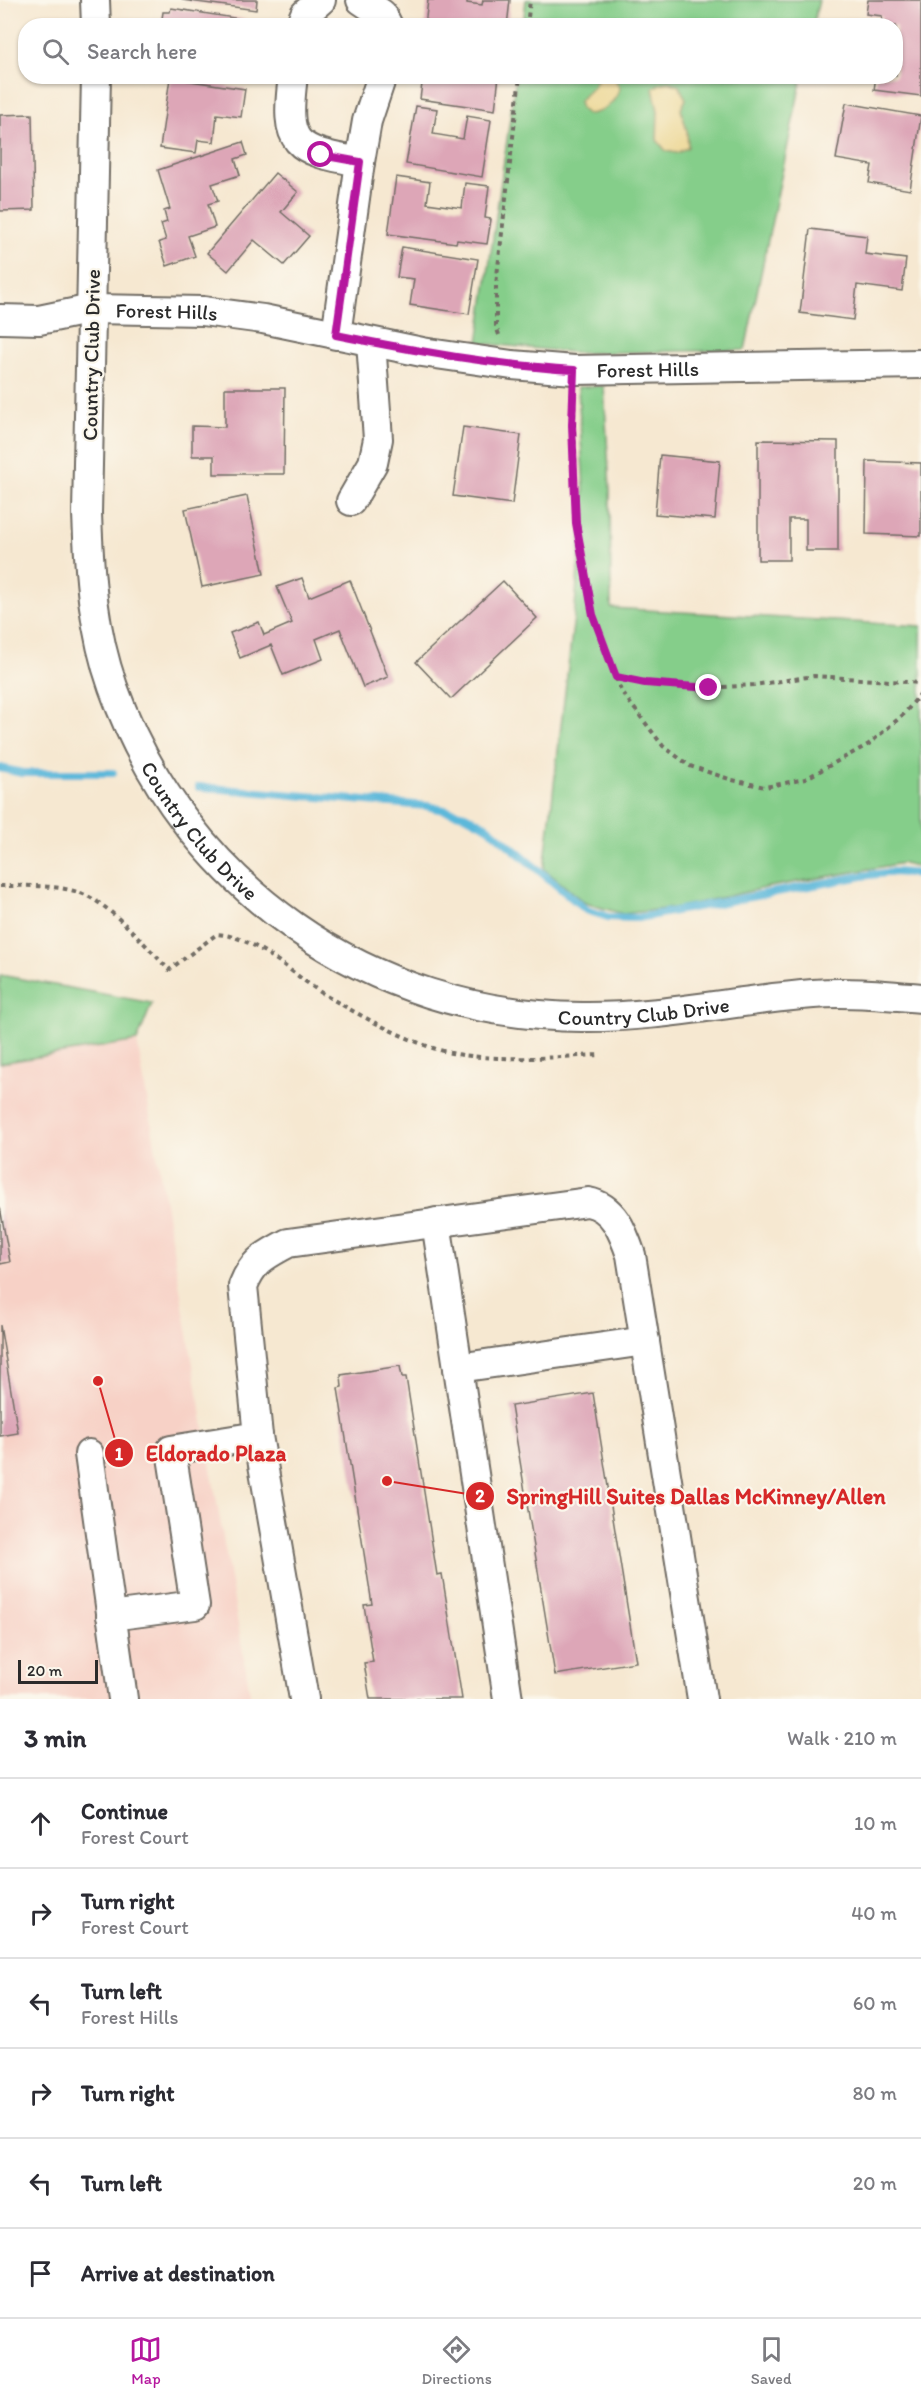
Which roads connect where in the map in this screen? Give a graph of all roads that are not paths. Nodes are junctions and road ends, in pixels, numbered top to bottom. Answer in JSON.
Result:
{"nodes":[{"id":1,"x":95,"y":0,"type":"edge"},
{"id":2,"x":321,"y":0,"type":"edge"},
{"id":3,"x":361,"y":0,"type":"edge"},
{"id":4,"x":96,"y":18,"type":"edge"},
{"id":5,"x":304,"y":18,"type":"edge"},
{"id":6,"x":384,"y":18,"type":"edge"},
{"id":7,"x":96,"y":84,"type":"edge"},
{"id":8,"x":291,"y":84,"type":"edge"},
{"id":9,"x":379,"y":84,"type":"edge"},
{"id":10,"x":360,"y":162,"type":"junction"},
{"id":11,"x":92,"y":309,"type":"junction"},
{"id":12,"x":0,"y":319,"type":"edge"},
{"id":13,"x":336,"y":335,"type":"junction"},
{"id":14,"x":371,"y":342,"type":"junction"},
{"id":15,"x":921,"y":364,"type":"edge"},
{"id":16,"x":351,"y":501,"type":"dead end"},
{"id":17,"x":921,"y":998,"type":"edge"},
{"id":18,"x":436,"y":1222,"type":"junction"},
{"id":19,"x":645,"y":1341,"type":"junction"},
{"id":20,"x":458,"y":1368,"type":"junction"},
{"id":21,"x":258,"y":1436,"type":"junction"},
{"id":22,"x":89,"y":1454,"type":"dead end"},
{"id":23,"x":111,"y":1616,"type":"junction"},
{"id":24,"x":123,"y":1699,"type":"edge"},
{"id":25,"x":303,"y":1699,"type":"edge"},
{"id":26,"x":508,"y":1699,"type":"edge"},
{"id":27,"x":702,"y":1699,"type":"edge"}],
"edges":[{"from":1,"to":4,"type":"street"},
{"from":2,"to":5,"type":"street"},
{"from":3,"to":6,"type":"street"},
{"from":7,"to":11,"type":"street","name":"Country Club Drive"},
{"from":8,"to":10,"type":"street"},
{"from":9,"to":10,"type":"street"},
{"from":10,"to":13,"type":"street"},
{"from":11,"to":12,"type":"street","name":"Forest Hills"},
{"from":11,"to":13,"type":"street","name":"Forest Hills"},
{"from":11,"to":17,"type":"street","name":"Country Club Drive"},
{"from":13,"to":14,"type":"street","name":"Forest Hills"},
{"from":14,"to":15,"type":"street","name":"Forest Hills"},
{"from":14,"to":16,"type":"street"},
{"from":18,"to":19,"type":"street"},
{"from":18,"to":20,"type":"street"},
{"from":18,"to":21,"type":"street"},
{"from":19,"to":20,"type":"street"},
{"from":19,"to":27,"type":"street"},
{"from":20,"to":26,"type":"street"},
{"from":21,"to":23,"type":"street"},
{"from":21,"to":25,"type":"street"},
{"from":22,"to":23,"type":"street"},
{"from":23,"to":24,"type":"street"}]}
